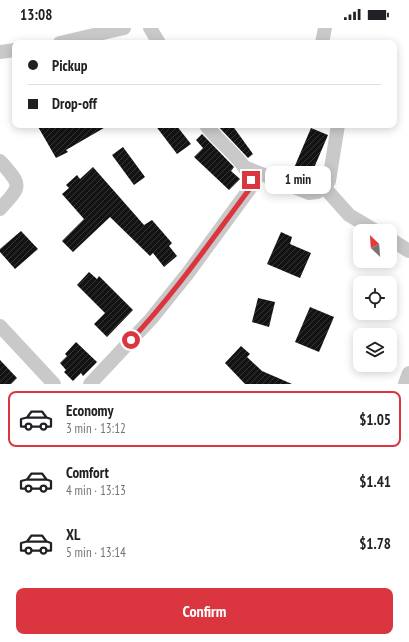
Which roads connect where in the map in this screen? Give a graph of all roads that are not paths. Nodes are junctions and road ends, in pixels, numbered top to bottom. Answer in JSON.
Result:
{"nodes":[{"id":1,"x":124,"y":28,"type":"edge"},
{"id":2,"x":150,"y":28,"type":"edge"},
{"id":3,"x":325,"y":28,"type":"edge"},
{"id":4,"x":73,"y":40,"type":"edge"},
{"id":5,"x":157,"y":40,"type":"edge"},
{"id":6,"x":323,"y":40,"type":"edge"},
{"id":7,"x":12,"y":50,"type":"edge"},
{"id":8,"x":0,"y":52,"type":"edge"},
{"id":9,"x":209,"y":128,"type":"edge"},
{"id":10,"x":338,"y":128,"type":"edge"},
{"id":11,"x":0,"y":161,"type":"edge"},
{"id":12,"x":244,"y":167,"type":"junction"},
{"id":13,"x":324,"y":187,"type":"junction"},
{"id":14,"x":0,"y":210,"type":"edge"},
{"id":15,"x":364,"y":224,"type":"edge"},
{"id":16,"x":397,"y":243,"type":"edge"},
{"id":17,"x":409,"y":251,"type":"edge"},
{"id":18,"x":0,"y":326,"type":"edge"},
{"id":19,"x":409,"y":373,"type":"edge"},
{"id":20,"x":54,"y":384,"type":"edge"},
{"id":21,"x":90,"y":384,"type":"edge"},
{"id":22,"x":405,"y":384,"type":"edge"}],
"edges":[{"from":1,"to":4,"type":"street"},
{"from":2,"to":5,"type":"street"},
{"from":3,"to":6,"type":"street"},
{"from":7,"to":8,"type":"street"},
{"from":9,"to":12,"type":"street"},
{"from":10,"to":13,"type":"street"},
{"from":11,"to":14,"type":"street"},
{"from":12,"to":13,"type":"street"},
{"from":12,"to":21,"type":"street"},
{"from":13,"to":15,"type":"street"},
{"from":16,"to":17,"type":"street"},
{"from":18,"to":20,"type":"street"},
{"from":19,"to":22,"type":"street"}]}
